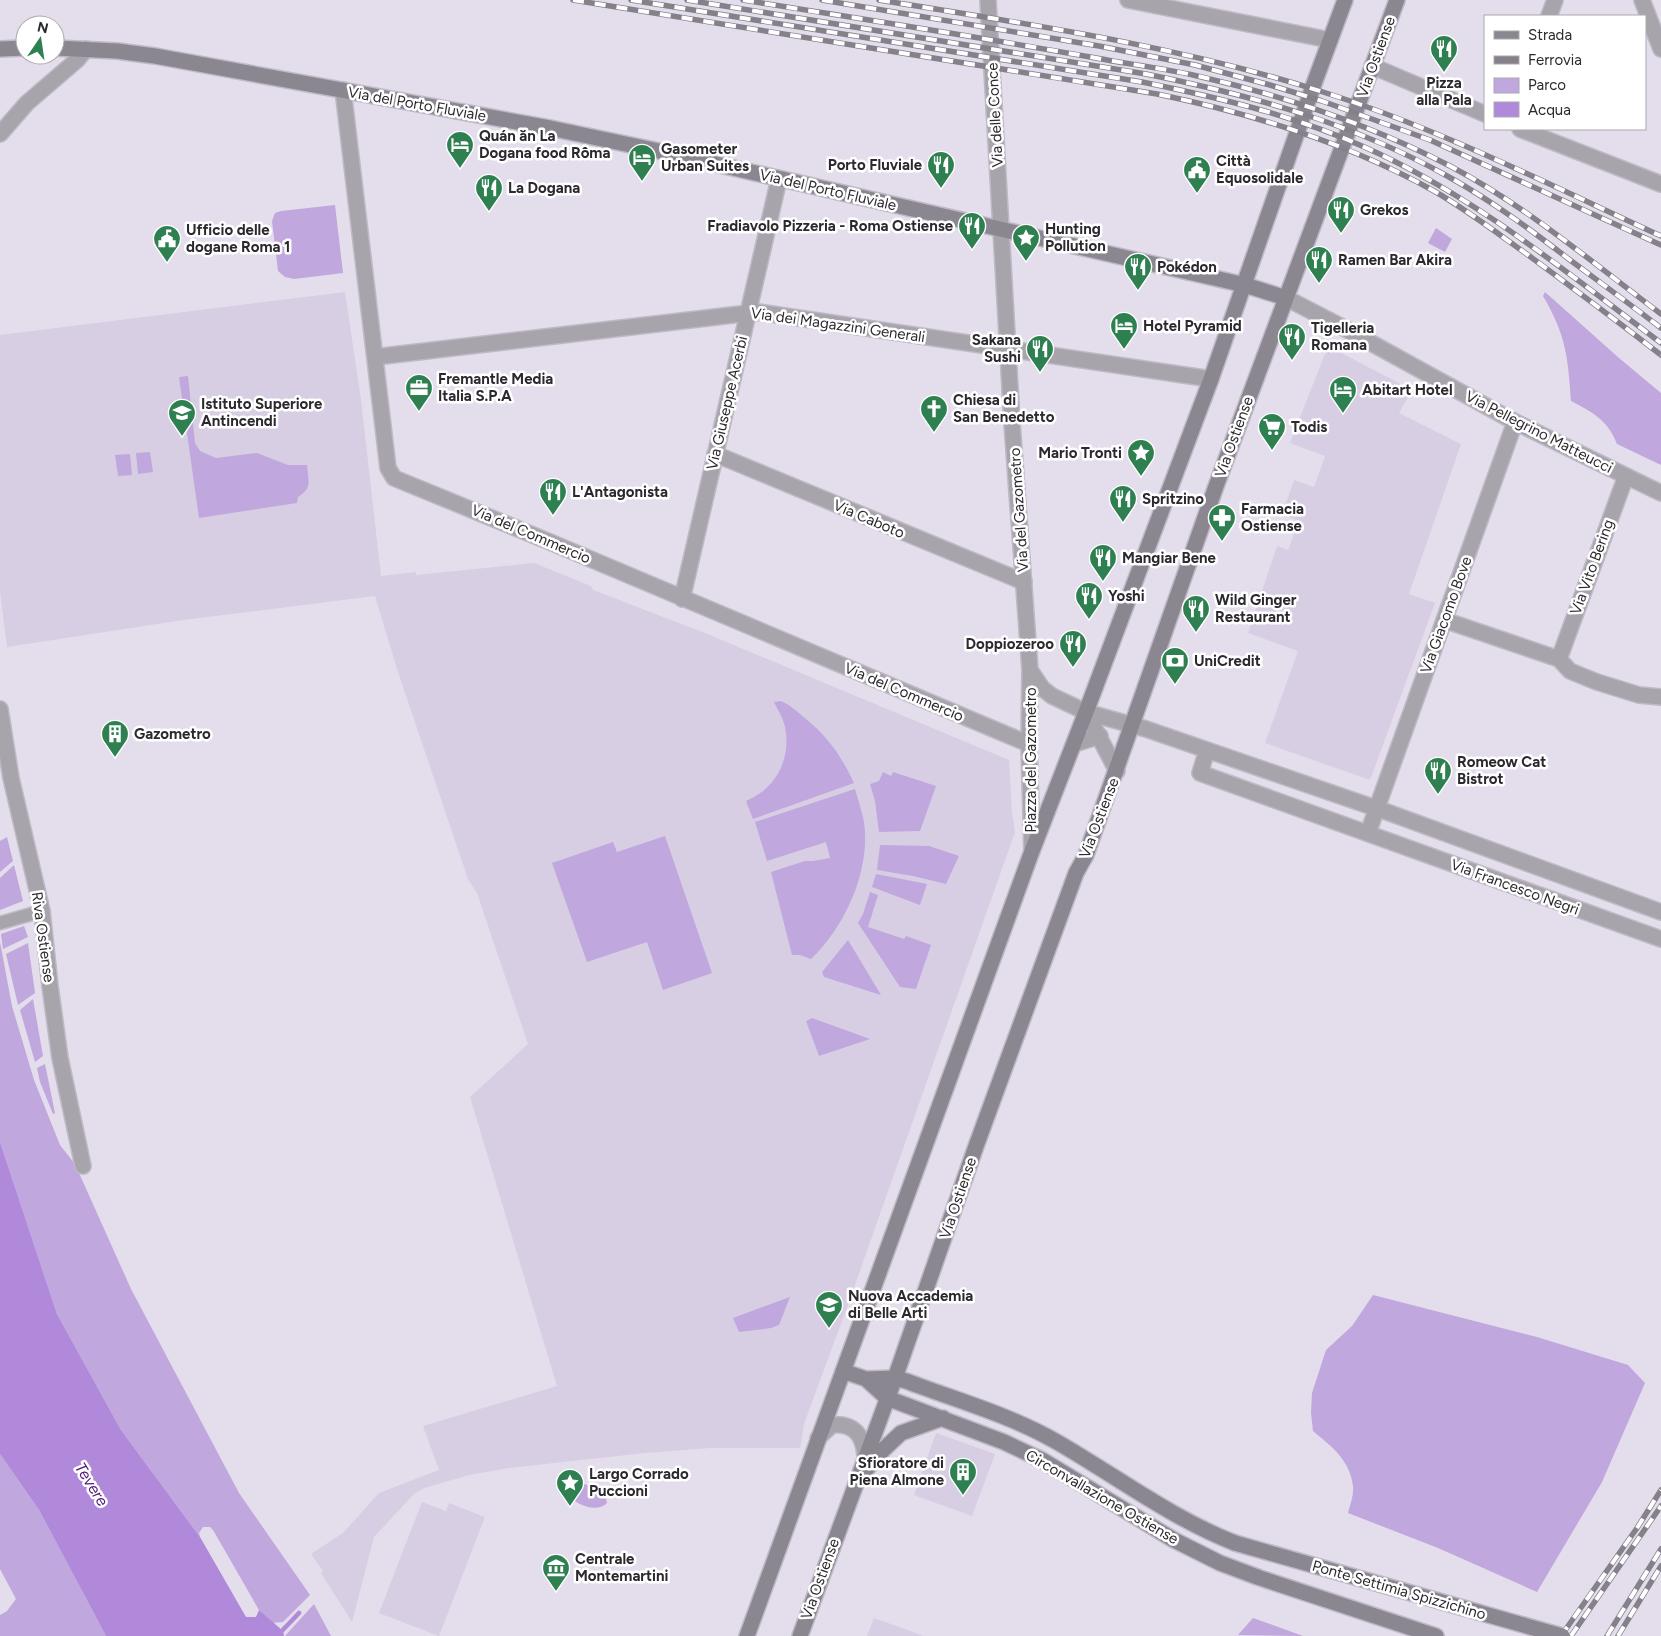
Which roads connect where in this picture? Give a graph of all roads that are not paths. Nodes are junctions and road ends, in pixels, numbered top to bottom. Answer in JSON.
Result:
{"nodes":[{"id":1,"x":988,"y":0,"type":"edge"},
{"id":2,"x":1128,"y":0,"type":"edge"},
{"id":3,"x":1345,"y":0,"type":"edge"},
{"id":4,"x":1397,"y":0,"type":"edge"},
{"id":5,"x":1555,"y":0,"type":"edge"},
{"id":6,"x":1642,"y":0,"type":"edge"},
{"id":7,"x":1549,"y":15,"type":"edge"},
{"id":8,"x":1330,"y":40,"type":"junction"},
{"id":9,"x":15,"y":48,"type":"edge"},
{"id":10,"x":65,"y":48,"type":"edge"},
{"id":11,"x":0,"y":49,"type":"edge"},
{"id":12,"x":86,"y":49,"type":"junction"},
{"id":13,"x":1661,"y":49,"type":"edge"},
{"id":14,"x":1372,"y":66,"type":"junction"},
{"id":15,"x":343,"y":90,"type":"junction"},
{"id":16,"x":1484,"y":114,"type":"edge"},
{"id":17,"x":1523,"y":130,"type":"edge"},
{"id":18,"x":0,"y":134,"type":"edge"},
{"id":19,"x":779,"y":179,"type":"junction"},
{"id":20,"x":1661,"y":184,"type":"edge"},
{"id":21,"x":1002,"y":230,"type":"junction"},
{"id":22,"x":1245,"y":285,"type":"junction"},
{"id":23,"x":1286,"y":298,"type":"junction"},
{"id":24,"x":748,"y":312,"type":"junction"},
{"id":25,"x":1009,"y":349,"type":"junction"},
{"id":26,"x":375,"y":357,"type":"junction"},
{"id":27,"x":1211,"y":379,"type":"junction"},
{"id":28,"x":1515,"y":422,"type":"junction"},
{"id":29,"x":715,"y":454,"type":"junction"},
{"id":30,"x":1626,"y":476,"type":"junction"},
{"id":31,"x":1661,"y":493,"type":"edge"},
{"id":32,"x":1024,"y":582,"type":"junction"},
{"id":33,"x":682,"y":599,"type":"junction"},
{"id":34,"x":1444,"y":620,"type":"junction"},
{"id":35,"x":1559,"y":659,"type":"junction"},
{"id":36,"x":1030,"y":670,"type":"junction"},
{"id":37,"x":1661,"y":697,"type":"edge"},
{"id":38,"x":0,"y":709,"type":"edge"},
{"id":39,"x":1086,"y":712,"type":"junction"},
{"id":40,"x":1133,"y":725,"type":"junction"},
{"id":41,"x":1100,"y":736,"type":"junction"},
{"id":42,"x":1029,"y":744,"type":"junction"},
{"id":43,"x":1074,"y":744,"type":"junction"},
{"id":44,"x":1207,"y":750,"type":"junction"},
{"id":45,"x":1117,"y":772,"type":"junction"},
{"id":46,"x":1377,"y":809,"type":"junction"},
{"id":47,"x":1368,"y":833,"type":"junction"},
{"id":48,"x":1032,"y":851,"type":"junction"},
{"id":49,"x":42,"y":911,"type":"junction"},
{"id":50,"x":1661,"y":912,"type":"edge"},
{"id":51,"x":0,"y":923,"type":"edge"},
{"id":52,"x":1661,"y":939,"type":"edge"},
{"id":53,"x":83,"y":1166,"type":"dead end"},
{"id":54,"x":843,"y":1371,"type":"junction"},
{"id":55,"x":866,"y":1378,"type":"junction"},
{"id":56,"x":895,"y":1378,"type":"junction"},
{"id":57,"x":887,"y":1398,"type":"junction"},
{"id":58,"x":943,"y":1418,"type":"junction"},
{"id":59,"x":818,"y":1438,"type":"junction"},
{"id":60,"x":865,"y":1455,"type":"junction"},
{"id":61,"x":856,"y":1482,"type":"junction"},
{"id":62,"x":1235,"y":1543,"type":"joint"},
{"id":63,"x":1230,"y":1567,"type":"joint"},
{"id":64,"x":747,"y":1636,"type":"edge"},
{"id":65,"x":800,"y":1636,"type":"edge"},
{"id":66,"x":1436,"y":1636,"type":"edge"},
{"id":67,"x":1562,"y":1636,"type":"edge"}],
"edges":[{"from":1,"to":21,"type":"street","name":"Via delle Conce"},
{"from":2,"to":8,"type":"street"},
{"from":3,"to":8,"type":"main road"},
{"from":4,"to":14,"type":"main road","name":"Via Ostiense"},
{"from":5,"to":7,"type":"street"},
{"from":6,"to":13,"type":"street"},
{"from":8,"to":22,"type":"main road"},
{"from":9,"to":11,"type":"main road"},
{"from":10,"to":12,"type":"main road","name":"Via del Porto Fluviale"},
{"from":12,"to":15,"type":"main road","name":"Via del Porto Fluviale"},
{"from":12,"to":18,"type":"street"},
{"from":14,"to":16,"type":"street"},
{"from":14,"to":23,"type":"main road","name":"Via Ostiense"},
{"from":15,"to":19,"type":"main road","name":"Via del Porto Fluviale"},
{"from":15,"to":26,"type":"street","name":"Via del Commercio"},
{"from":17,"to":20,"type":"street"},
{"from":19,"to":21,"type":"main road","name":"Via del Porto Fluviale"},
{"from":19,"to":24,"type":"street","name":"Via Giuseppe Acerbi"},
{"from":21,"to":22,"type":"main road","name":"Via del Porto Fluviale"},
{"from":21,"to":25,"type":"street","name":"Via del Gazometro"},
{"from":22,"to":23,"type":"main road"},
{"from":22,"to":27,"type":"main road"},
{"from":23,"to":28,"type":"street","name":"Via Pellegrino Matteucci"},
{"from":23,"to":40,"type":"main road","name":"Via Ostiense"},
{"from":24,"to":25,"type":"street","name":"Via dei Magazzini Generali"},
{"from":24,"to":26,"type":"street","name":"Via dei Magazzini Generali"},
{"from":24,"to":29,"type":"street","name":"Via Giuseppe Acerbi"},
{"from":25,"to":27,"type":"street","name":"Via dei Magazzini Generali"},
{"from":25,"to":32,"type":"street","name":"Via del Gazometro"},
{"from":26,"to":33,"type":"street","name":"Via del Commercio"},
{"from":27,"to":39,"type":"main road"},
{"from":28,"to":30,"type":"street","name":"Via Pellegrino Matteucci"},
{"from":28,"to":34,"type":"street","name":"Via Giacomo Bove"},
{"from":29,"to":32,"type":"street","name":"Via Caboto"},
{"from":29,"to":33,"type":"street","name":"Via Giuseppe Acerbi"},
{"from":30,"to":31,"type":"street","name":"Via Pellegrino Matteucci"},
{"from":30,"to":35,"type":"street","name":"Via Vito Bering"},
{"from":32,"to":36,"type":"street","name":"Via del Gazometro"},
{"from":33,"to":42,"type":"street","name":"Via del Commercio"},
{"from":34,"to":35,"type":"street"},
{"from":34,"to":46,"type":"street","name":"Via Giacomo Bove"},
{"from":35,"to":37,"type":"street"},
{"from":36,"to":39,"type":"street","name":"Piazza del Gazometro"},
{"from":36,"to":42,"type":"street","name":"Piazza del Gazometro"},
{"from":38,"to":49,"type":"street","name":"Riva Ostiense"},
{"from":39,"to":40,"type":"street","name":"Piazza del Gazometro"},
{"from":39,"to":41,"type":"street"},
{"from":39,"to":43,"type":"main road"},
{"from":40,"to":44,"type":"street","name":"Via Francesco Negri"},
{"from":40,"to":45,"type":"main road","name":"Via Ostiense"},
{"from":41,"to":43,"type":"street"},
{"from":41,"to":45,"type":"street"},
{"from":42,"to":48,"type":"street","name":"Piazza del Gazometro"},
{"from":43,"to":48,"type":"main road"},
{"from":44,"to":46,"type":"street","name":"Via Francesco Negri"},
{"from":44,"to":47,"type":"street","name":"Via Francesco Negri"},
{"from":45,"to":56,"type":"main road","name":"Via Ostiense"},
{"from":46,"to":47,"type":"street"},
{"from":46,"to":50,"type":"street","name":"Via Francesco Negri"},
{"from":47,"to":52,"type":"street","name":"Via Francesco Negri"},
{"from":48,"to":54,"type":"main road"},
{"from":49,"to":51,"type":"street"},
{"from":49,"to":53,"type":"street","name":"Riva Ostiense"},
{"from":54,"to":55,"type":"main road"},
{"from":54,"to":59,"type":"main road"},
{"from":55,"to":56,"type":"main road","name":"Circonvallazione Ostiense"},
{"from":55,"to":57,"type":"main road"},
{"from":56,"to":57,"type":"main road","name":"Via Ostiense"},
{"from":56,"to":62,"type":"main road","name":"Circonvallazione Ostiense"},
{"from":57,"to":58,"type":"main road","name":"Circonvallazione Ostiense"},
{"from":57,"to":60,"type":"main road","name":"Via Ostiense"},
{"from":58,"to":61,"type":"main road"},
{"from":58,"to":63,"type":"main road","name":"Circonvallazione Ostiense"},
{"from":59,"to":60,"type":"street"},
{"from":59,"to":64,"type":"main road"},
{"from":60,"to":61,"type":"main road","name":"Via Ostiense"},
{"from":61,"to":65,"type":"main road","name":"Via Ostiense"},
{"from":62,"to":67,"type":"main road","name":"Ponte Settimia Spizzichino","bridge":true},
{"from":63,"to":66,"type":"main road","name":"Ponte Settimia Spizzichino"}]}
